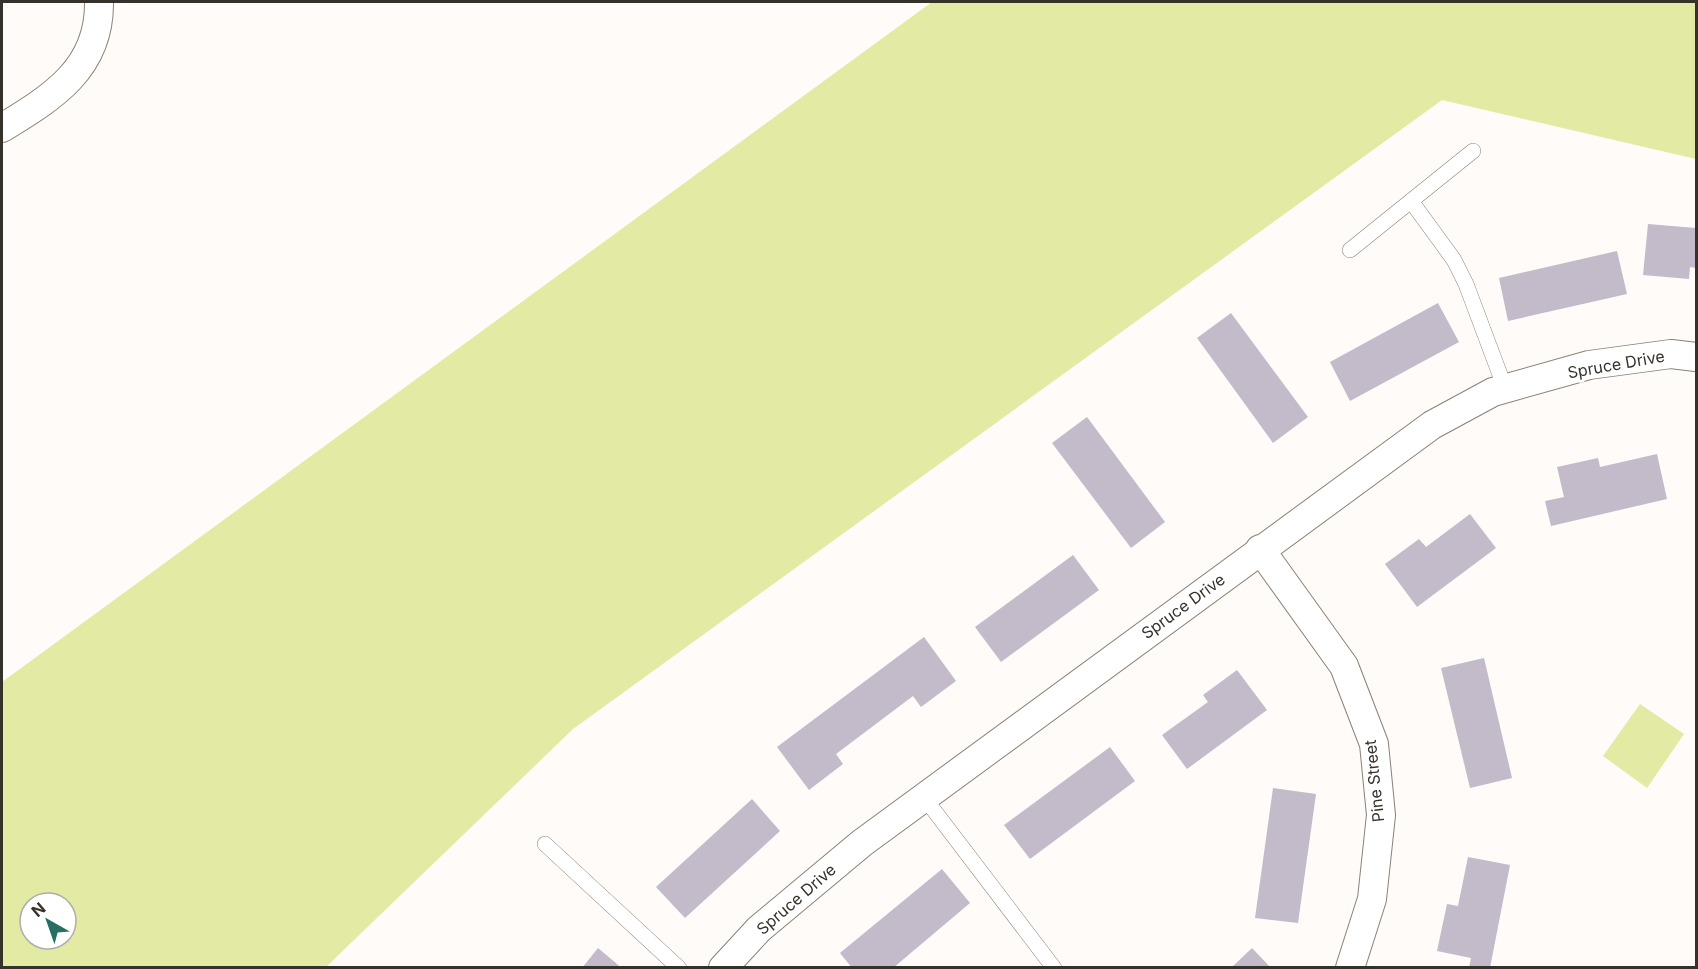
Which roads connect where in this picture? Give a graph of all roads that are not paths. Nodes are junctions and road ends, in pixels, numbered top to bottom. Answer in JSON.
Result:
{"nodes":[{"id":1,"x":99,"y":2,"type":"edge"},
{"id":2,"x":2,"y":128,"type":"edge"},
{"id":3,"x":1473,"y":151,"type":"dead end"},
{"id":4,"x":1411,"y":201,"type":"junction"},
{"id":5,"x":1350,"y":250,"type":"dead end"},
{"id":6,"x":1696,"y":357,"type":"edge"},
{"id":7,"x":1505,"y":388,"type":"junction"},
{"id":8,"x":1260,"y":549,"type":"junction"},
{"id":9,"x":923,"y":796,"type":"junction"},
{"id":10,"x":545,"y":844,"type":"dead end"},
{"id":11,"x":679,"y":968,"type":"edge"},
{"id":12,"x":723,"y":968,"type":"edge"},
{"id":13,"x":1054,"y":968,"type":"edge"},
{"id":14,"x":1350,"y":968,"type":"edge"}],
"edges":[{"from":1,"to":2,"type":"street"},
{"from":3,"to":4,"type":"lane"},
{"from":4,"to":5,"type":"lane"},
{"from":4,"to":7,"type":"lane"},
{"from":6,"to":7,"type":"street","name":"Spruce Drive"},
{"from":7,"to":8,"type":"street","name":"Spruce Drive"},
{"from":8,"to":9,"type":"street","name":"Spruce Drive"},
{"from":8,"to":14,"type":"street","name":"Pine Street"},
{"from":9,"to":12,"type":"street","name":"Spruce Drive"},
{"from":9,"to":13,"type":"lane"},
{"from":10,"to":11,"type":"lane"}]}
